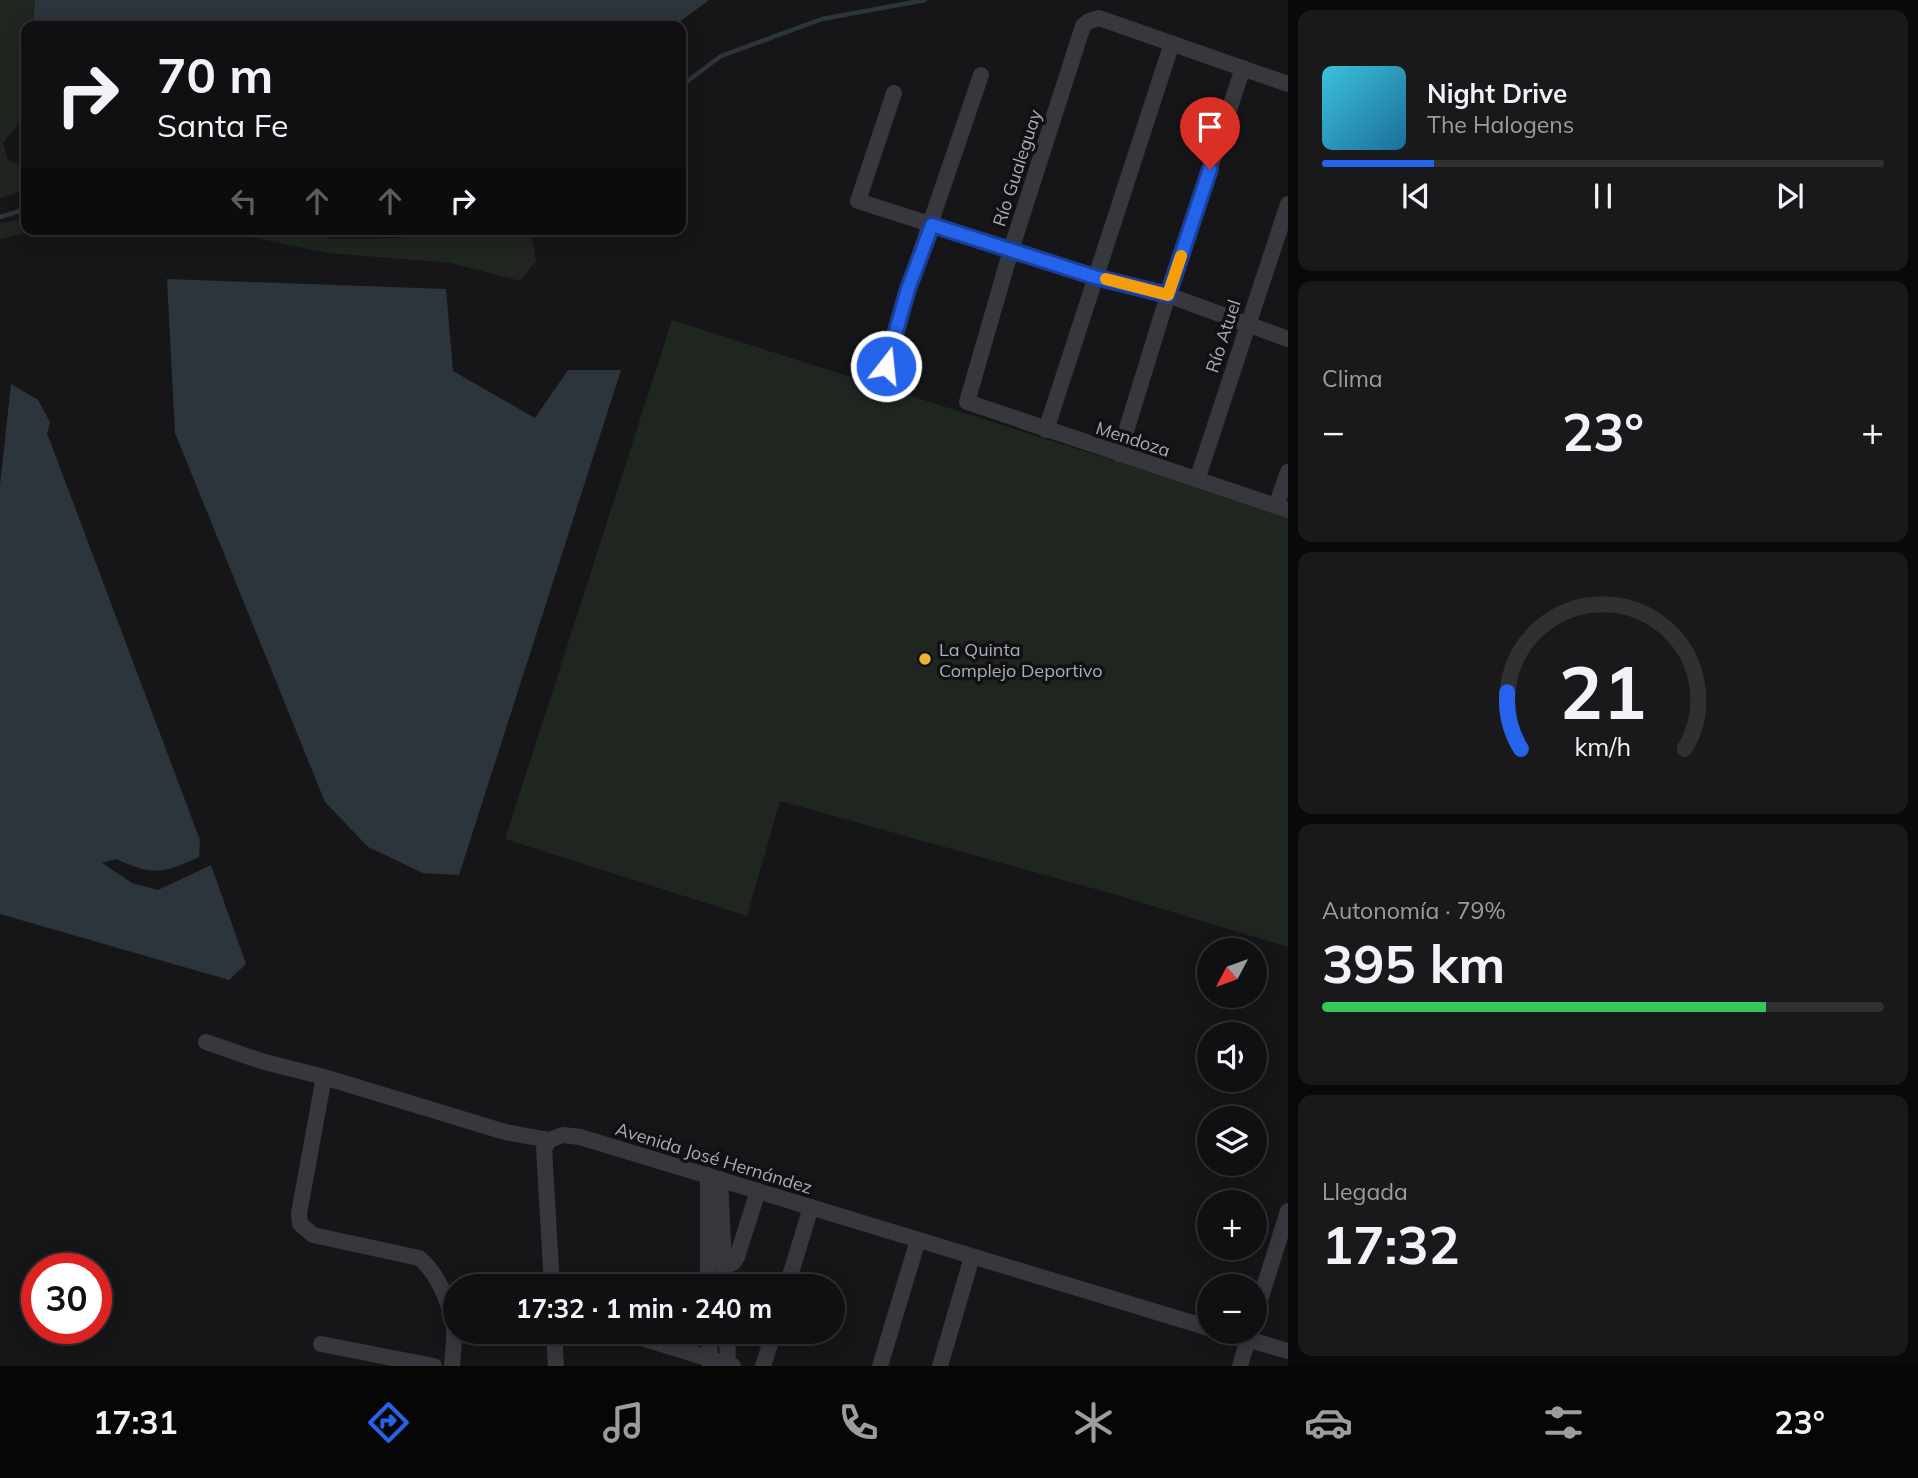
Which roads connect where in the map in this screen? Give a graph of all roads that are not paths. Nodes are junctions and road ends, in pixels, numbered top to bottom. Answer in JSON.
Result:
{"nodes":[{"id":1,"x":1172,"y":43,"type":"junction"},
{"id":2,"x":1243,"y":68,"type":"junction"},
{"id":3,"x":981,"y":75,"type":"dead end"},
{"id":4,"x":1288,"y":84,"type":"edge"},
{"id":5,"x":894,"y":93,"type":"dead end"},
{"id":6,"x":1288,"y":204,"type":"edge"},
{"id":7,"x":932,"y":225,"type":"junction"},
{"id":8,"x":1011,"y":250,"type":"junction"},
{"id":9,"x":1095,"y":277,"type":"junction"},
{"id":10,"x":1168,"y":295,"type":"junction"},
{"id":11,"x":1247,"y":326,"type":"junction"},
{"id":12,"x":1288,"y":339,"type":"edge"},
{"id":13,"x":886,"y":366,"type":"dead end"},
{"id":14,"x":967,"y":402,"type":"joint"},
{"id":15,"x":1046,"y":430,"type":"junction"},
{"id":16,"x":1119,"y":454,"type":"junction"},
{"id":17,"x":1288,"y":471,"type":"edge"},
{"id":18,"x":1197,"y":480,"type":"junction"},
{"id":19,"x":1282,"y":508,"type":"edge"},
{"id":20,"x":206,"y":1042,"type":"dead end"},
{"id":21,"x":324,"y":1077,"type":"junction"},
{"id":22,"x":549,"y":1140,"type":"junction"},
{"id":23,"x":714,"y":1177,"type":"junction"},
{"id":24,"x":758,"y":1191,"type":"junction"},
{"id":25,"x":811,"y":1207,"type":"junction"},
{"id":26,"x":1288,"y":1211,"type":"edge"},
{"id":27,"x":918,"y":1240,"type":"junction"},
{"id":28,"x":972,"y":1257,"type":"junction"},
{"id":29,"x":724,"y":1266,"type":"junction"},
{"id":30,"x":551,"y":1274,"type":"edge"},
{"id":31,"x":709,"y":1274,"type":"edge"},
{"id":32,"x":724,"y":1274,"type":"edge"},
{"id":33,"x":791,"y":1274,"type":"edge"},
{"id":34,"x":1267,"y":1278,"type":"edge"},
{"id":35,"x":1197,"y":1324,"type":"edge"},
{"id":36,"x":321,"y":1343,"type":"dead end"},
{"id":37,"x":1267,"y":1343,"type":"edge"},
{"id":38,"x":555,"y":1344,"type":"edge"},
{"id":39,"x":656,"y":1344,"type":"edge"},
{"id":40,"x":709,"y":1344,"type":"edge"},
{"id":41,"x":728,"y":1344,"type":"edge"},
{"id":42,"x":770,"y":1344,"type":"edge"},
{"id":43,"x":1247,"y":1344,"type":"edge"},
{"id":44,"x":1288,"y":1351,"type":"edge"},
{"id":45,"x":710,"y":1363,"type":"edge"},
{"id":46,"x":434,"y":1366,"type":"edge"},
{"id":47,"x":452,"y":1366,"type":"edge"},
{"id":48,"x":556,"y":1366,"type":"edge"},
{"id":49,"x":730,"y":1366,"type":"edge"},
{"id":50,"x":763,"y":1366,"type":"edge"},
{"id":51,"x":880,"y":1366,"type":"edge"},
{"id":52,"x":940,"y":1366,"type":"edge"},
{"id":53,"x":1240,"y":1366,"type":"edge"}],
"edges":[{"from":1,"to":2,"type":"street"},
{"from":1,"to":8,"type":"street","name":"Río Gualeguay"},
{"from":1,"to":9,"type":"street"},
{"from":2,"to":4,"type":"street"},
{"from":2,"to":10,"type":"street"},
{"from":3,"to":7,"type":"street"},
{"from":5,"to":7,"type":"street"},
{"from":6,"to":11,"type":"street","name":"Río Atuel"},
{"from":7,"to":8,"type":"street"},
{"from":7,"to":13,"type":"street"},
{"from":8,"to":9,"type":"street"},
{"from":8,"to":14,"type":"street","name":"Río Gualeguay"},
{"from":9,"to":10,"type":"street"},
{"from":9,"to":15,"type":"street"},
{"from":10,"to":11,"type":"street"},
{"from":10,"to":16,"type":"street"},
{"from":11,"to":12,"type":"street"},
{"from":11,"to":18,"type":"street","name":"Río Atuel"},
{"from":14,"to":15,"type":"street","name":"Mendoza"},
{"from":15,"to":16,"type":"street","name":"Mendoza"},
{"from":16,"to":18,"type":"street","name":"Mendoza"},
{"from":17,"to":19,"type":"street"},
{"from":18,"to":19,"type":"street","name":"Mendoza"},
{"from":20,"to":21,"type":"street","name":"Avenida José Hernández"},
{"from":21,"to":22,"type":"street","name":"Avenida José Hernández"},
{"from":21,"to":47,"type":"street"},
{"from":22,"to":23,"type":"street","name":"Avenida José Hernández"},
{"from":22,"to":30,"type":"street"},
{"from":23,"to":24,"type":"street","name":"Avenida José Hernández"},
{"from":23,"to":29,"type":"street"},
{"from":23,"to":31,"type":"street"},
{"from":24,"to":25,"type":"street","name":"Avenida José Hernández"},
{"from":24,"to":29,"type":"street"},
{"from":25,"to":27,"type":"street","name":"Avenida José Hernández"},
{"from":25,"to":33,"type":"street"},
{"from":26,"to":34,"type":"street"},
{"from":27,"to":28,"type":"street","name":"Avenida José Hernández"},
{"from":27,"to":51,"type":"street"},
{"from":28,"to":35,"type":"street","name":"Avenida José Hernández"},
{"from":28,"to":52,"type":"street"},
{"from":29,"to":32,"type":"street"},
{"from":36,"to":46,"type":"street"},
{"from":37,"to":44,"type":"street"},
{"from":38,"to":48,"type":"street"},
{"from":39,"to":45,"type":"street"},
{"from":40,"to":45,"type":"street"},
{"from":41,"to":49,"type":"street"},
{"from":42,"to":50,"type":"street"},
{"from":43,"to":53,"type":"street"},
{"from":45,"to":49,"type":"street"}]}
